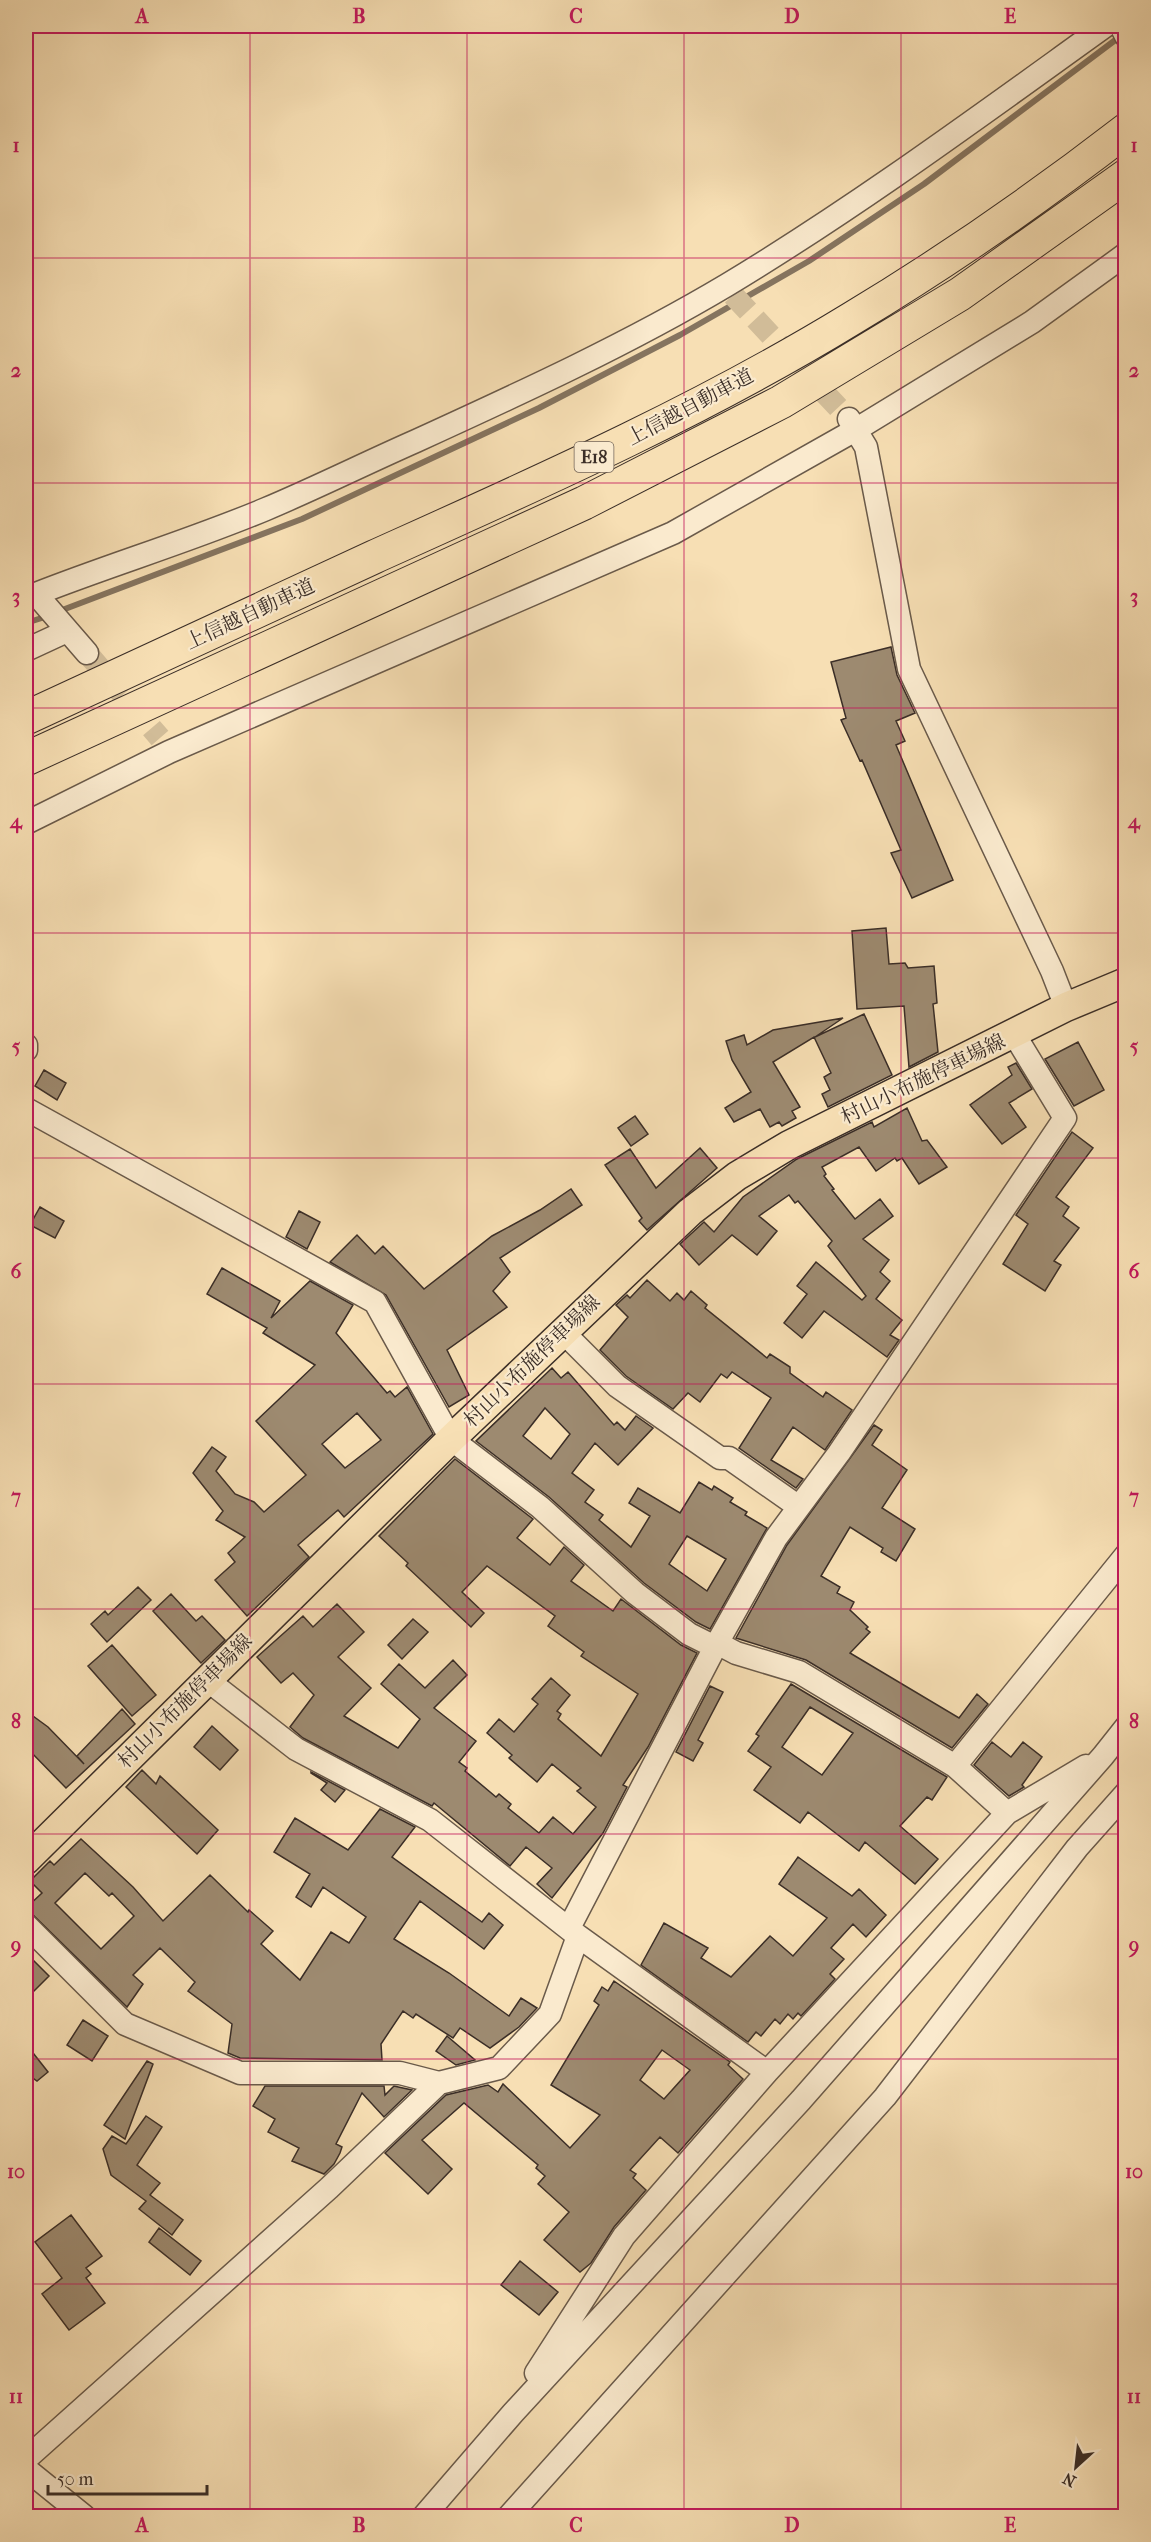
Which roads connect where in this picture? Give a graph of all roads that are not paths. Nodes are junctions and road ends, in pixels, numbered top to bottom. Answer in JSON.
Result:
{"nodes":[{"id":1,"x":1105,"y":26,"type":"edge"},
{"id":2,"x":1121,"y":26,"type":"edge"},
{"id":3,"x":1125,"y":36,"type":"edge"},
{"id":4,"x":1125,"y":130,"type":"edge"},
{"id":5,"x":1125,"y":176,"type":"edge"},
{"id":6,"x":1125,"y":254,"type":"edge"},
{"id":7,"x":853,"y":424,"type":"junction"},
{"id":8,"x":66,"y":631,"type":"junction"},
{"id":9,"x":26,"y":650,"type":"edge"},
{"id":10,"x":87,"y":653,"type":"tunnel mouth"},
{"id":11,"x":26,"y":718,"type":"edge"},
{"id":12,"x":26,"y":759,"type":"edge"},
{"id":13,"x":26,"y":823,"type":"edge"},
{"id":14,"x":1125,"y":982,"type":"edge"},
{"id":15,"x":1066,"y":1006,"type":"junction"},
{"id":16,"x":1014,"y":1034,"type":"junction"},
{"id":17,"x":26,"y":1108,"type":"edge"},
{"id":18,"x":564,"y":1333,"type":"junction"},
{"id":19,"x":451,"y":1439,"type":"junction"},
{"id":20,"x":800,"y":1507,"type":"junction"},
{"id":21,"x":1125,"y":1555,"type":"edge"},
{"id":22,"x":716,"y":1645,"type":"junction"},
{"id":23,"x":206,"y":1679,"type":"junction"},
{"id":24,"x":1125,"y":1727,"type":"edge"},
{"id":25,"x":1125,"y":1742,"type":"edge"},
{"id":26,"x":1103,"y":1755,"type":"junction"},
{"id":27,"x":956,"y":1767,"type":"junction"},
{"id":28,"x":1125,"y":1794,"type":"edge"},
{"id":29,"x":1007,"y":1813,"type":"junction"},
{"id":30,"x":26,"y":1860,"type":"edge"},
{"id":31,"x":26,"y":1925,"type":"edge"},
{"id":32,"x":573,"y":1932,"type":"junction"},
{"id":33,"x":767,"y":2072,"type":"junction"},
{"id":34,"x":439,"y":2083,"type":"junction"},
{"id":35,"x":513,"y":2413,"type":"junction"},
{"id":36,"x":26,"y":2459,"type":"edge"},
{"id":37,"x":26,"y":2469,"type":"edge"},
{"id":38,"x":424,"y":2516,"type":"edge"},
{"id":39,"x":84,"y":2517,"type":"edge"},
{"id":40,"x":509,"y":2517,"type":"edge"}],
"edges":[{"from":1,"to":8,"type":"street"},
{"from":2,"to":3,"type":"street"},
{"from":4,"to":11,"type":"highway","name":"上信越自動車道","number":"E18"},
{"from":5,"to":12,"type":"highway","name":"上信越自動車道","number":"E18"},
{"from":6,"to":7,"type":"street"},
{"from":7,"to":13,"type":"street"},
{"from":7,"to":15,"type":"street"},
{"from":8,"to":9,"type":"street"},
{"from":8,"to":10,"type":"street"},
{"from":14,"to":15,"type":"main road","name":"村山小布施停車場線"},
{"from":15,"to":16,"type":"main road","name":"村山小布施停車場線"},
{"from":16,"to":18,"type":"main road","name":"村山小布施停車場線"},
{"from":16,"to":20,"type":"street"},
{"from":17,"to":19,"type":"street"},
{"from":18,"to":19,"type":"main road","name":"村山小布施停車場線"},
{"from":18,"to":20,"type":"street"},
{"from":19,"to":22,"type":"street"},
{"from":19,"to":23,"type":"main road","name":"村山小布施停車場線"},
{"from":20,"to":22,"type":"street"},
{"from":21,"to":27,"type":"street"},
{"from":22,"to":27,"type":"street"},
{"from":22,"to":32,"type":"street"},
{"from":23,"to":30,"type":"main road","name":"村山小布施停車場線"},
{"from":23,"to":32,"type":"street"},
{"from":24,"to":26,"type":"street"},
{"from":25,"to":26,"type":"street"},
{"from":26,"to":29,"type":"street"},
{"from":26,"to":35,"type":"street"},
{"from":27,"to":29,"type":"street"},
{"from":28,"to":40,"type":"street"},
{"from":29,"to":33,"type":"street"},
{"from":31,"to":34,"type":"street"},
{"from":32,"to":33,"type":"street"},
{"from":32,"to":34,"type":"street"},
{"from":33,"to":35,"type":"street"},
{"from":34,"to":36,"type":"street"},
{"from":35,"to":38,"type":"street"},
{"from":37,"to":39,"type":"street"}]}
